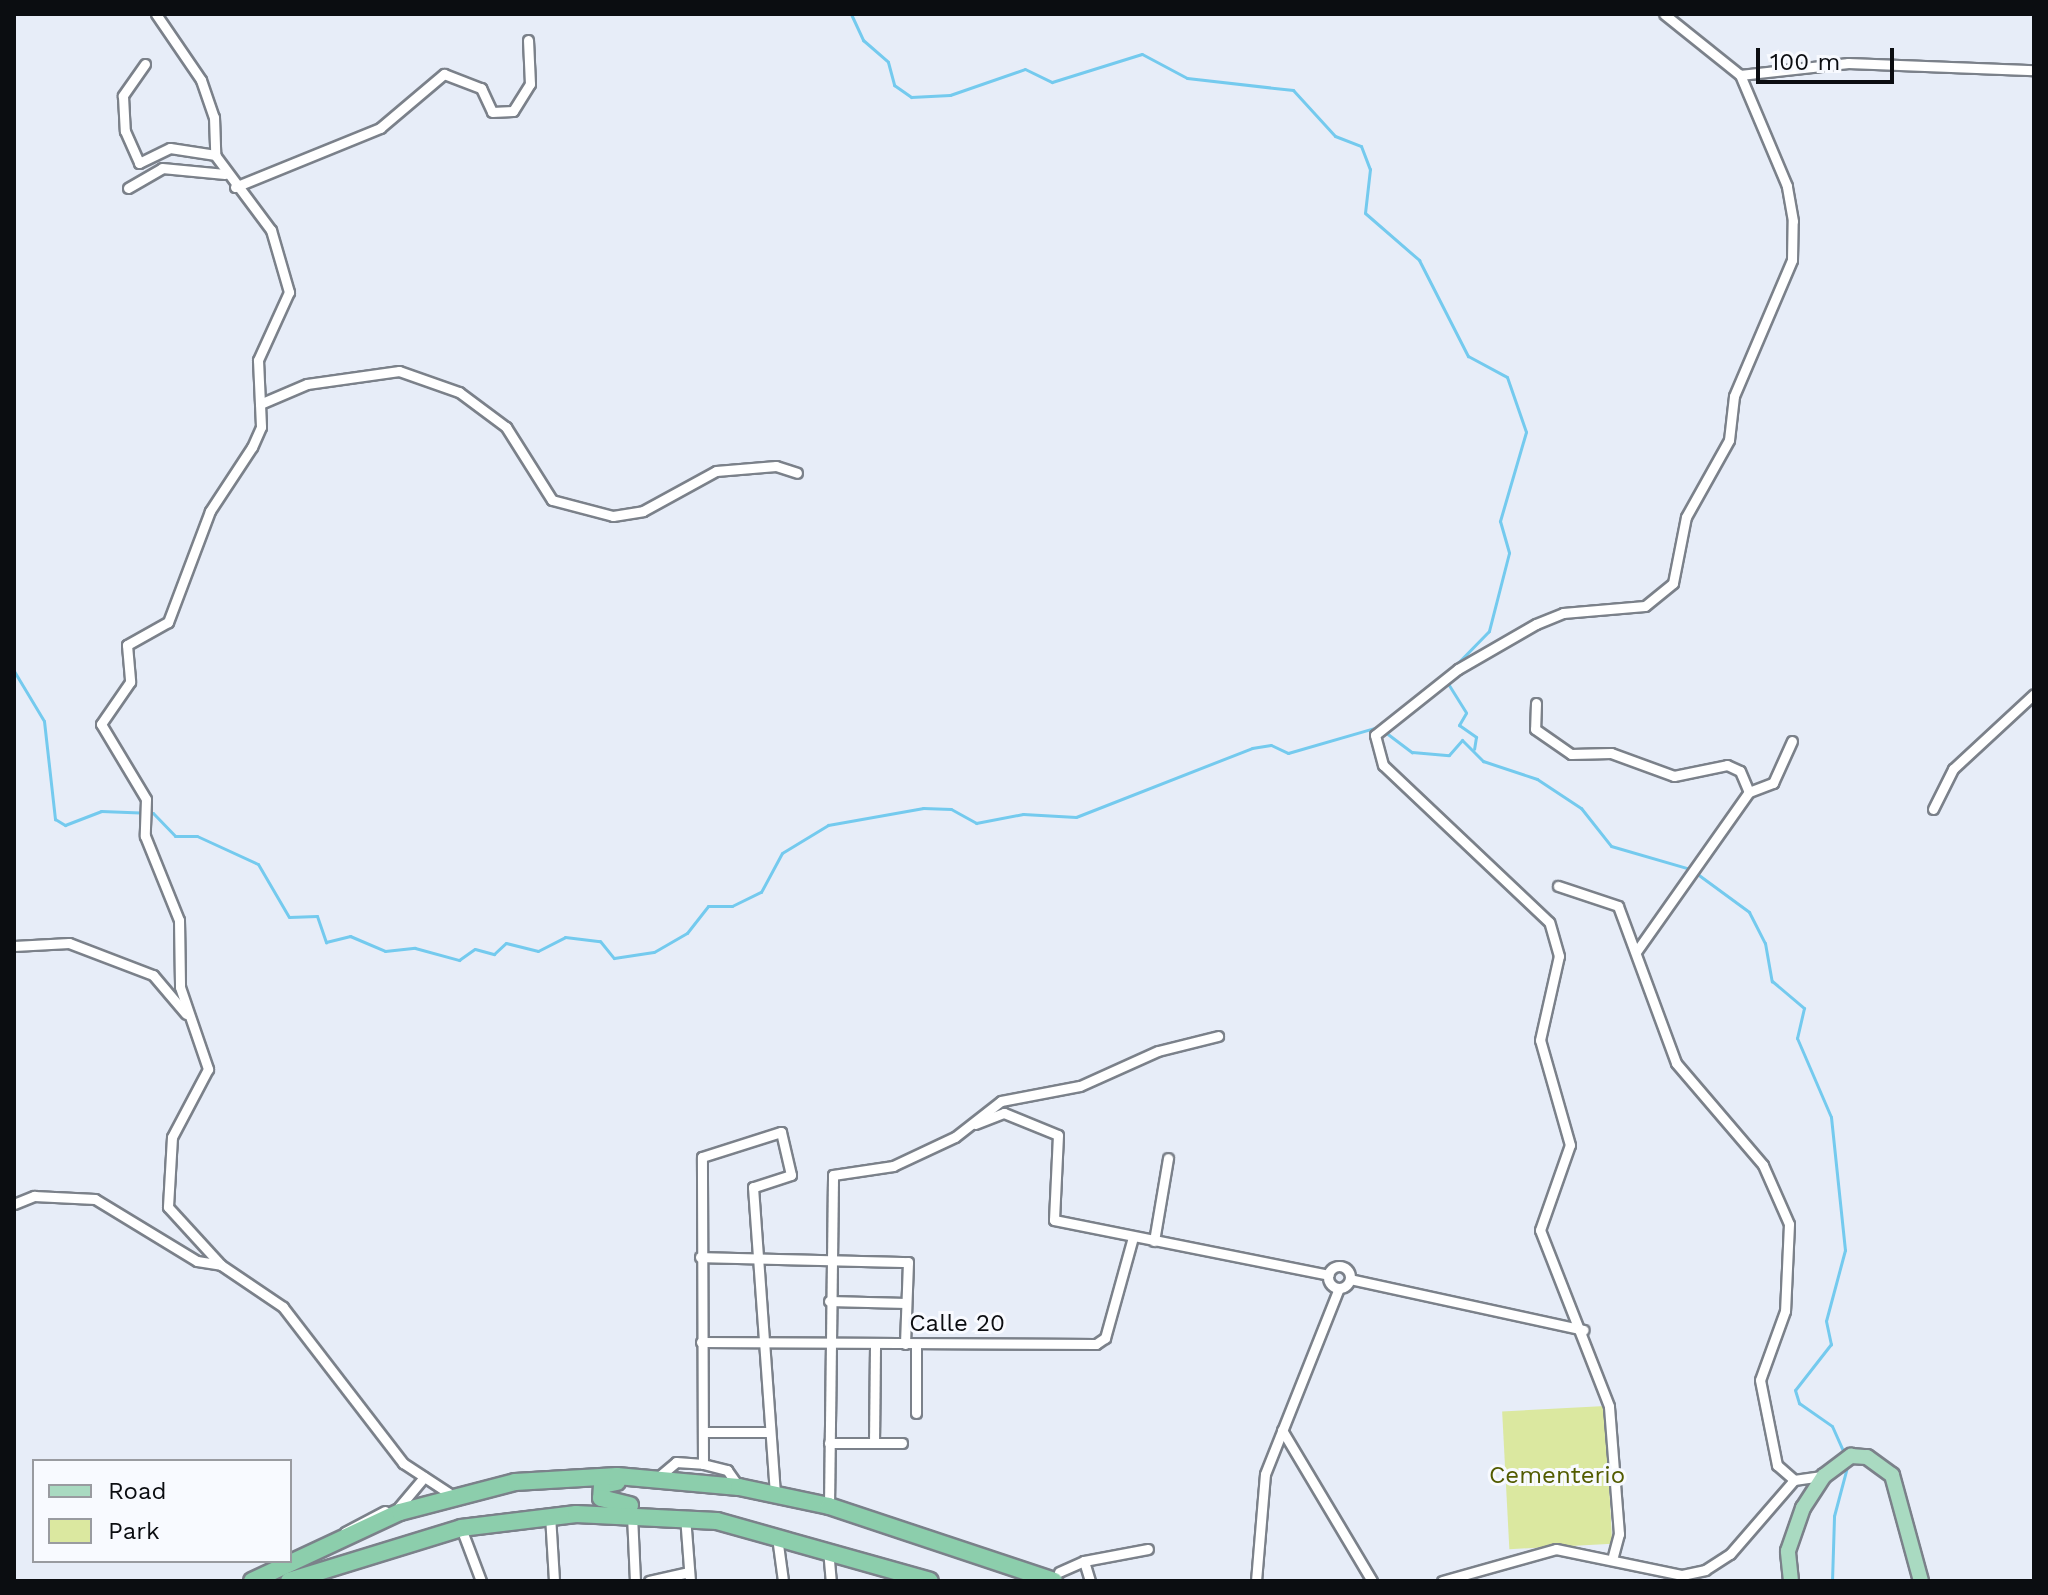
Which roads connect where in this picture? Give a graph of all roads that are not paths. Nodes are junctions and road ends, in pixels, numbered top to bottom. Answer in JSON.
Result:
{"nodes":[{"id":1,"x":156,"y":14,"type":"edge"},
{"id":2,"x":1664,"y":14,"type":"edge"},
{"id":3,"x":528,"y":40,"type":"dead end"},
{"id":4,"x":145,"y":64,"type":"dead end"},
{"id":5,"x":2034,"y":70,"type":"edge"},
{"id":6,"x":1740,"y":75,"type":"junction"},
{"id":7,"x":215,"y":155,"type":"junction"},
{"id":8,"x":225,"y":174,"type":"junction"},
{"id":9,"x":235,"y":187,"type":"junction"},
{"id":10,"x":128,"y":188,"type":"dead end"},
{"id":11,"x":260,"y":404,"type":"junction"},
{"id":12,"x":797,"y":473,"type":"dead end"},
{"id":13,"x":2034,"y":694,"type":"edge"},
{"id":14,"x":1536,"y":703,"type":"dead end"},
{"id":15,"x":1792,"y":741,"type":"dead end"},
{"id":16,"x":1749,"y":792,"type":"junction"},
{"id":17,"x":1933,"y":809,"type":"dead end"},
{"id":18,"x":1558,"y":886,"type":"dead end"},
{"id":19,"x":14,"y":946,"type":"edge"},
{"id":20,"x":1636,"y":952,"type":"junction"},
{"id":21,"x":192,"y":1023,"type":"junction"},
{"id":22,"x":1218,"y":1036,"type":"dead end"},
{"id":23,"x":965,"y":1129,"type":"junction"},
{"id":24,"x":1168,"y":1158,"type":"dead end"},
{"id":25,"x":14,"y":1204,"type":"edge"},
{"id":26,"x":1133,"y":1237,"type":"junction"},
{"id":27,"x":1154,"y":1241,"type":"junction"},
{"id":28,"x":700,"y":1257,"type":"junction"},
{"id":29,"x":756,"y":1257,"type":"junction"},
{"id":30,"x":827,"y":1257,"type":"junction"},
{"id":31,"x":221,"y":1265,"type":"junction"},
{"id":32,"x":1329,"y":1275,"type":"junction"},
{"id":33,"x":1350,"y":1279,"type":"junction"},
{"id":34,"x":1339,"y":1288,"type":"junction"},
{"id":35,"x":829,"y":1301,"type":"junction"},
{"id":36,"x":906,"y":1303,"type":"junction"},
{"id":37,"x":1584,"y":1330,"type":"junction"},
{"id":38,"x":701,"y":1342,"type":"junction"},
{"id":39,"x":875,"y":1344,"type":"junction"},
{"id":40,"x":905,"y":1344,"type":"junction"},
{"id":41,"x":763,"y":1345,"type":"junction"},
{"id":42,"x":829,"y":1345,"type":"junction"},
{"id":43,"x":916,"y":1345,"type":"junction"},
{"id":44,"x":916,"y":1413,"type":"dead end"},
{"id":45,"x":1282,"y":1430,"type":"junction"},
{"id":46,"x":704,"y":1432,"type":"junction"},
{"id":47,"x":770,"y":1432,"type":"junction"},
{"id":48,"x":829,"y":1443,"type":"junction"},
{"id":49,"x":874,"y":1443,"type":"junction"},
{"id":50,"x":902,"y":1443,"type":"dead end"},
{"id":51,"x":703,"y":1464,"type":"junction"},
{"id":52,"x":1824,"y":1476,"type":"junction"},
{"id":53,"x":424,"y":1477,"type":"junction"},
{"id":54,"x":656,"y":1479,"type":"junction"},
{"id":55,"x":1794,"y":1480,"type":"junction"},
{"id":56,"x":718,"y":1485,"type":"junction"},
{"id":57,"x":739,"y":1487,"type":"junction"},
{"id":58,"x":775,"y":1494,"type":"junction"},
{"id":59,"x":455,"y":1497,"type":"junction"},
{"id":60,"x":829,"y":1506,"type":"junction"},
{"id":61,"x":550,"y":1515,"type":"junction"},
{"id":62,"x":632,"y":1515,"type":"junction"},
{"id":63,"x":692,"y":1517,"type":"junction"},
{"id":64,"x":461,"y":1528,"type":"junction"},
{"id":65,"x":1793,"y":1531,"type":"junction"},
{"id":66,"x":344,"y":1534,"type":"junction"},
{"id":67,"x":776,"y":1534,"type":"junction"},
{"id":68,"x":828,"y":1549,"type":"junction"},
{"id":69,"x":1148,"y":1549,"type":"dead end"},
{"id":70,"x":1613,"y":1556,"type":"junction"},
{"id":71,"x":292,"y":1561,"type":"edge"},
{"id":72,"x":1084,"y":1561,"type":"junction"},
{"id":73,"x":998,"y":1562,"type":"junction"},
{"id":74,"x":287,"y":1563,"type":"edge"},
{"id":75,"x":689,"y":1576,"type":"edge"},
{"id":76,"x":1057,"y":1576,"type":"edge"},
{"id":77,"x":252,"y":1581,"type":"edge"},
{"id":78,"x":289,"y":1581,"type":"edge"},
{"id":79,"x":481,"y":1581,"type":"edge"},
{"id":80,"x":554,"y":1581,"type":"edge"},
{"id":81,"x":635,"y":1581,"type":"edge"},
{"id":82,"x":649,"y":1581,"type":"edge"},
{"id":83,"x":783,"y":1581,"type":"edge"},
{"id":84,"x":831,"y":1581,"type":"edge"},
{"id":85,"x":930,"y":1581,"type":"edge"},
{"id":86,"x":1032,"y":1581,"type":"edge"},
{"id":87,"x":1090,"y":1581,"type":"edge"},
{"id":88,"x":1256,"y":1581,"type":"edge"},
{"id":89,"x":1372,"y":1581,"type":"edge"},
{"id":90,"x":1442,"y":1581,"type":"edge"},
{"id":91,"x":1791,"y":1581,"type":"edge"},
{"id":92,"x":1802,"y":1581,"type":"edge"},
{"id":93,"x":1921,"y":1581,"type":"edge"}],
"edges":[{"from":1,"to":7,"type":"street"},
{"from":2,"to":6,"type":"street"},
{"from":3,"to":9,"type":"street"},
{"from":4,"to":7,"type":"street"},
{"from":5,"to":6,"type":"street"},
{"from":6,"to":37,"type":"street"},
{"from":7,"to":8,"type":"street"},
{"from":8,"to":9,"type":"street"},
{"from":8,"to":10,"type":"street"},
{"from":9,"to":11,"type":"street"},
{"from":11,"to":12,"type":"street"},
{"from":11,"to":21,"type":"street"},
{"from":13,"to":17,"type":"street"},
{"from":14,"to":16,"type":"street"},
{"from":15,"to":16,"type":"street"},
{"from":16,"to":20,"type":"street"},
{"from":18,"to":20,"type":"street"},
{"from":19,"to":21,"type":"street"},
{"from":20,"to":55,"type":"street"},
{"from":21,"to":31,"type":"street"},
{"from":22,"to":23,"type":"street"},
{"from":23,"to":26,"type":"street"},
{"from":23,"to":30,"type":"street"},
{"from":24,"to":27,"type":"street"},
{"from":25,"to":31,"type":"street"},
{"from":26,"to":27,"type":"street"},
{"from":26,"to":43,"type":"street","name":"Calle 20"},
{"from":27,"to":32,"type":"street"},
{"from":28,"to":29,"type":"street"},
{"from":28,"to":29,"type":"street"},
{"from":28,"to":38,"type":"street"},
{"from":29,"to":30,"type":"street"},
{"from":29,"to":41,"type":"street"},
{"from":30,"to":35,"type":"street"},
{"from":30,"to":36,"type":"street"},
{"from":31,"to":53,"type":"street"},
{"from":32,"to":33,"type":"street"},
{"from":32,"to":34,"type":"street"},
{"from":33,"to":34,"type":"street"},
{"from":33,"to":37,"type":"street"},
{"from":34,"to":45,"type":"street"},
{"from":35,"to":36,"type":"street"},
{"from":35,"to":42,"type":"street"},
{"from":36,"to":40,"type":"street"},
{"from":37,"to":70,"type":"street"},
{"from":38,"to":41,"type":"street","name":"Calle 20"},
{"from":38,"to":46,"type":"street"},
{"from":39,"to":40,"type":"street","name":"Calle 20"},
{"from":39,"to":42,"type":"street","name":"Calle 20"},
{"from":39,"to":49,"type":"street"},
{"from":40,"to":43,"type":"street","name":"Calle 20"},
{"from":41,"to":42,"type":"street","name":"Calle 20"},
{"from":41,"to":47,"type":"street"},
{"from":42,"to":48,"type":"street"},
{"from":43,"to":44,"type":"street"},
{"from":45,"to":88,"type":"street"},
{"from":45,"to":89,"type":"street"},
{"from":46,"to":47,"type":"street"},
{"from":46,"to":51,"type":"street"},
{"from":47,"to":58,"type":"street"},
{"from":48,"to":49,"type":"street"},
{"from":48,"to":60,"type":"street"},
{"from":49,"to":50,"type":"street"},
{"from":51,"to":54,"type":"street"},
{"from":51,"to":57,"type":"street"},
{"from":52,"to":55,"type":"street"},
{"from":52,"to":65,"type":"main road"},
{"from":52,"to":93,"type":"main road"},
{"from":53,"to":59,"type":"street"},
{"from":53,"to":66,"type":"street"},
{"from":54,"to":56,"type":"highway"},
{"from":54,"to":59,"type":"highway"},
{"from":55,"to":70,"type":"street"},
{"from":56,"to":57,"type":"highway"},
{"from":56,"to":63,"type":"highway"},
{"from":57,"to":58,"type":"highway"},
{"from":58,"to":60,"type":"highway"},
{"from":59,"to":66,"type":"highway"},
{"from":60,"to":73,"type":"highway"},
{"from":61,"to":62,"type":"highway"},
{"from":61,"to":64,"type":"highway"},
{"from":61,"to":80,"type":"street"},
{"from":62,"to":63,"type":"highway"},
{"from":62,"to":81,"type":"street"},
{"from":63,"to":67,"type":"highway"},
{"from":63,"to":75,"type":"street"},
{"from":64,"to":78,"type":"highway"},
{"from":64,"to":79,"type":"street"},
{"from":65,"to":91,"type":"main road"},
{"from":65,"to":92,"type":"main road"},
{"from":66,"to":71,"type":"highway"},
{"from":67,"to":68,"type":"highway"},
{"from":67,"to":83,"type":"street"},
{"from":68,"to":84,"type":"street"},
{"from":68,"to":85,"type":"highway"},
{"from":69,"to":72,"type":"street"},
{"from":70,"to":90,"type":"street"},
{"from":72,"to":76,"type":"street"},
{"from":72,"to":87,"type":"street"},
{"from":73,"to":76,"type":"highway"},
{"from":73,"to":86,"type":"highway"},
{"from":74,"to":77,"type":"highway"},
{"from":75,"to":82,"type":"street"}]}
